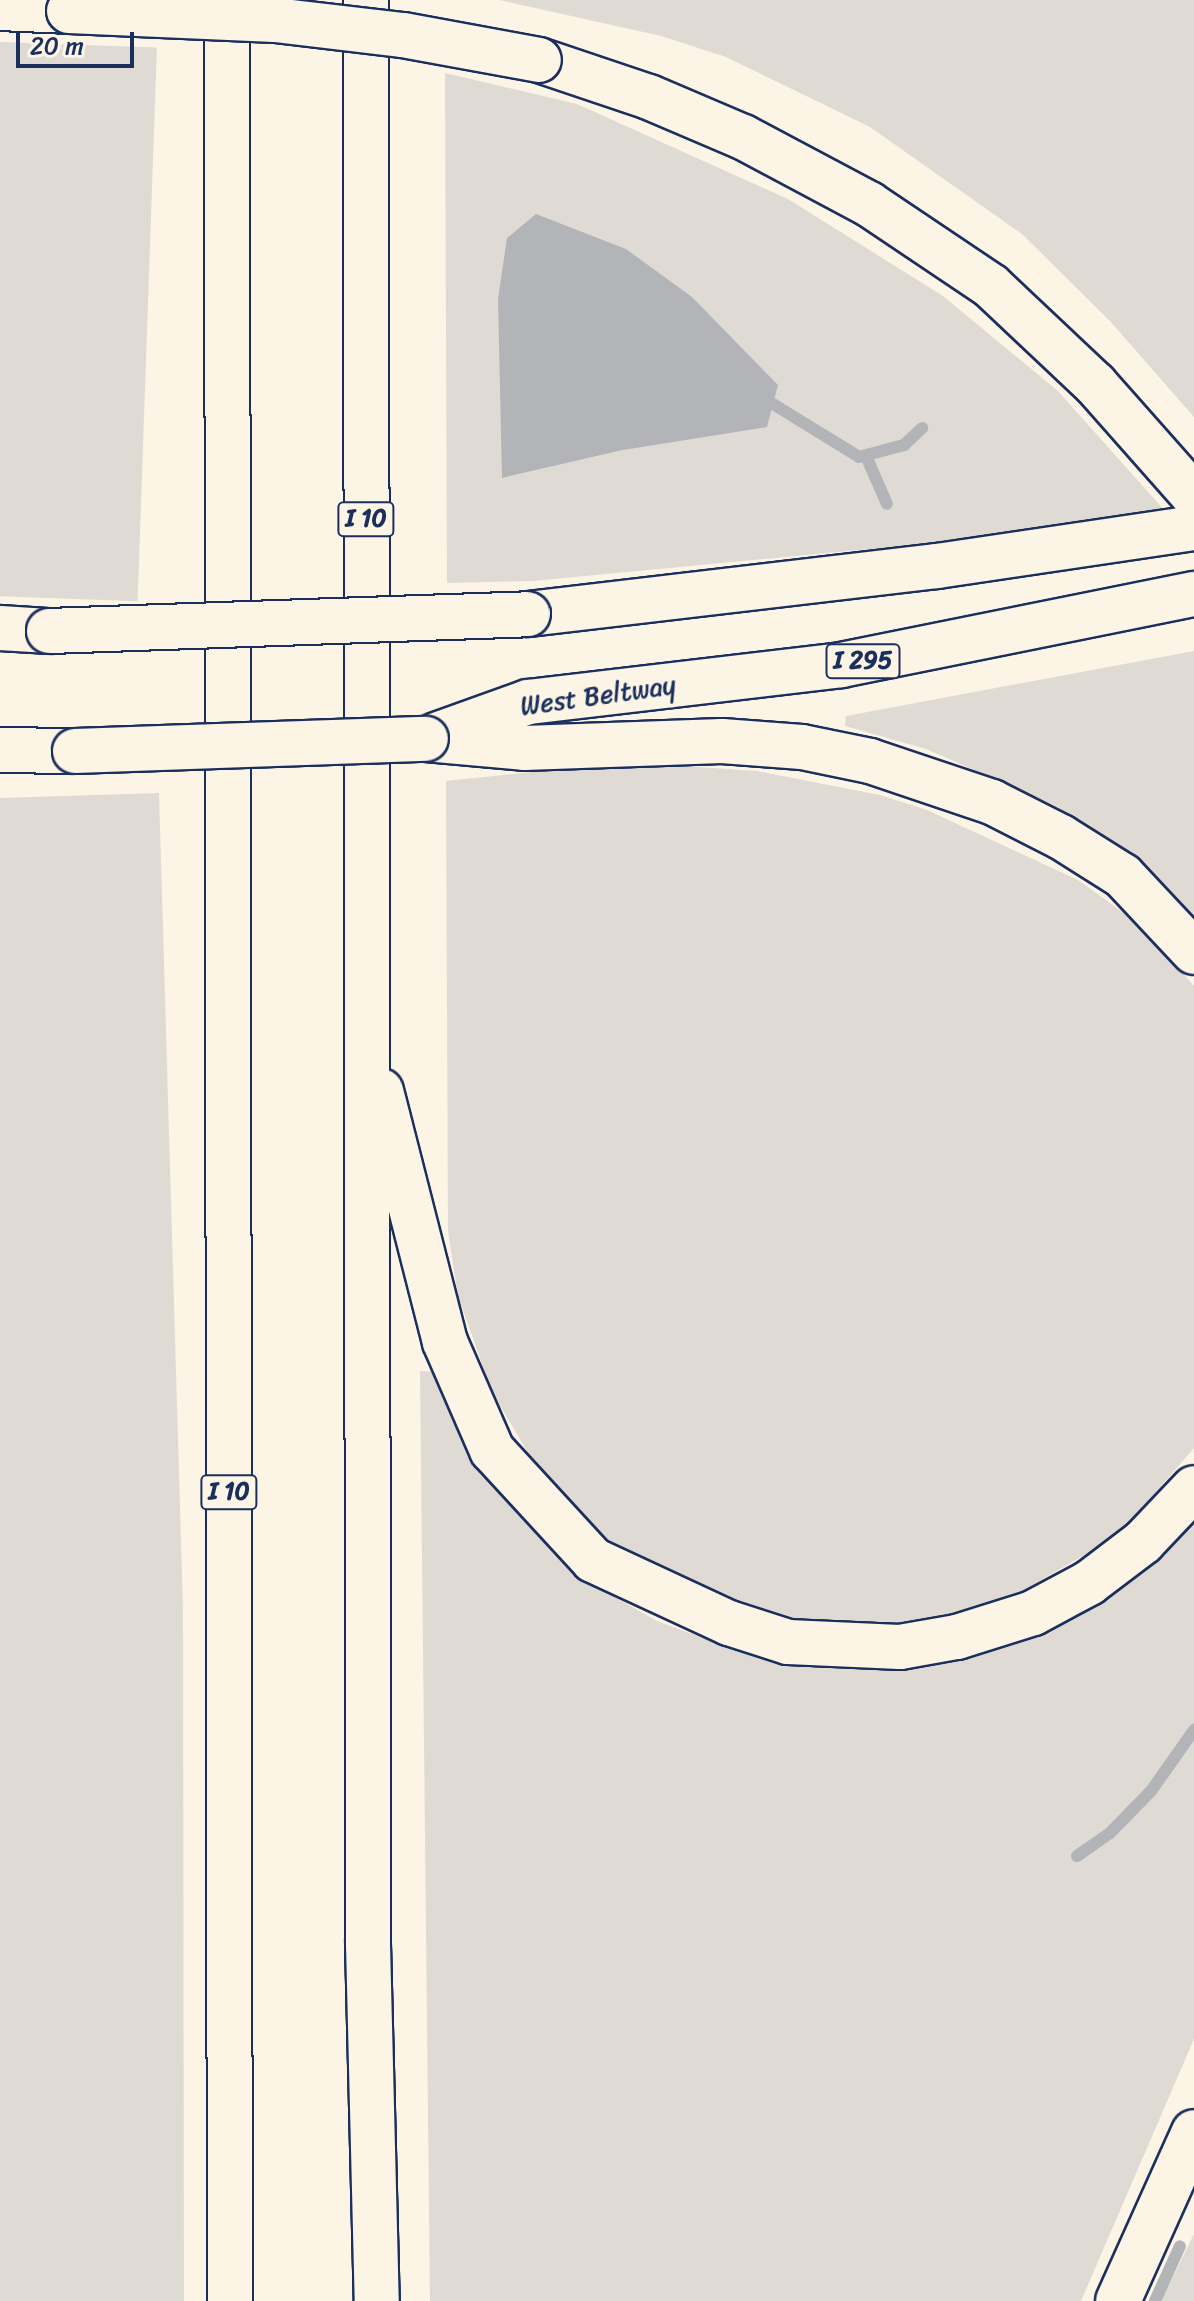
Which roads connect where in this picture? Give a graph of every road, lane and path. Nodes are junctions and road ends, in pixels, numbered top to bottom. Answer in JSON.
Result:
{"nodes":[{"id":1,"x":227,"y":0,"type":"edge"},
{"id":2,"x":366,"y":0,"type":"edge"},
{"id":3,"x":0,"y":8,"type":"edge"},
{"id":4,"x":1194,"y":496,"type":"edge"},
{"id":5,"x":1194,"y":528,"type":"edge"},
{"id":6,"x":1194,"y":594,"type":"edge"},
{"id":7,"x":0,"y":628,"type":"edge"},
{"id":8,"x":426,"y":739,"type":"junction"},
{"id":9,"x":0,"y":750,"type":"edge"},
{"id":10,"x":1194,"y":952,"type":"edge"},
{"id":11,"x":366,"y":1037,"type":"junction"},
{"id":12,"x":1194,"y":1488,"type":"edge"},
{"id":13,"x":1194,"y":2132,"type":"edge"},
{"id":14,"x":230,"y":2301,"type":"edge"},
{"id":15,"x":377,"y":2301,"type":"edge"},
{"id":16,"x":1118,"y":2301,"type":"edge"}],
"edges":[{"from":1,"to":14,"type":"highway","number":"I 10"},
{"from":2,"to":11,"type":"highway","number":"I 10"},
{"from":3,"to":4,"type":"highway","bridge":true},
{"from":5,"to":7,"type":"highway","bridge":true},
{"from":6,"to":8,"type":"highway","name":"West Beltway","number":"I 295"},
{"from":8,"to":9,"type":"highway","name":"West Beltway","number":"I 295","bridge":true},
{"from":8,"to":10,"type":"highway"},
{"from":11,"to":12,"type":"highway"},
{"from":11,"to":15,"type":"highway","number":"I 10"},
{"from":13,"to":16,"type":"highway"}]}
